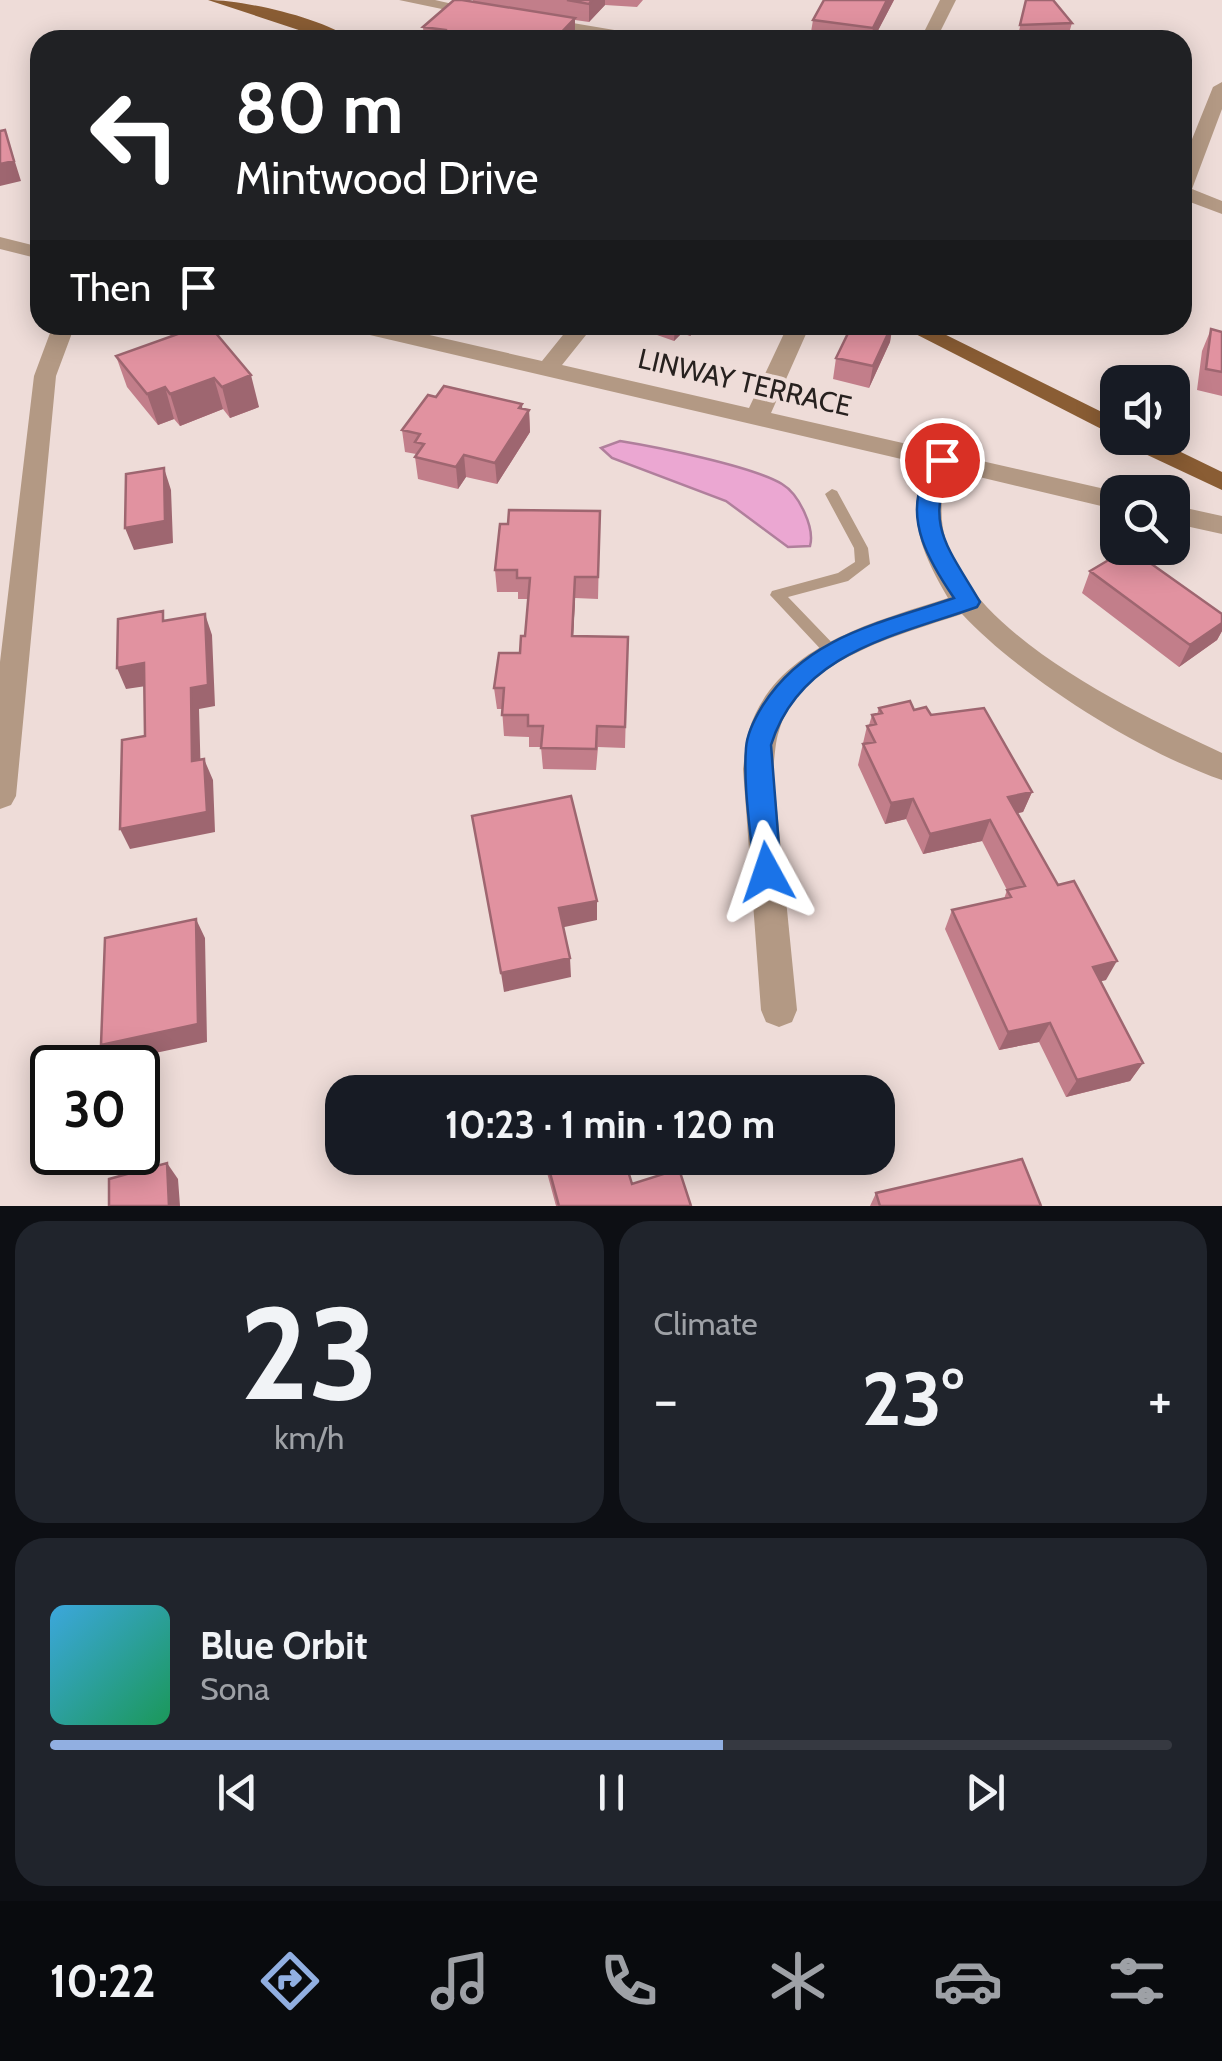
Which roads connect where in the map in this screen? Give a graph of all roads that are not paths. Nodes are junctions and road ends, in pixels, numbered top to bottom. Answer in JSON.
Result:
{"nodes":[{"id":1,"x":216,"y":0,"type":"edge"},
{"id":2,"x":408,"y":0,"type":"edge"},
{"id":3,"x":948,"y":0,"type":"edge"},
{"id":4,"x":506,"y":17,"type":"edge"},
{"id":5,"x":526,"y":20,"type":"edge"},
{"id":6,"x":318,"y":30,"type":"edge"},
{"id":7,"x":585,"y":30,"type":"edge"},
{"id":8,"x":933,"y":30,"type":"edge"},
{"id":9,"x":1222,"y":87,"type":"edge"},
{"id":10,"x":1192,"y":164,"type":"edge"},
{"id":11,"x":1192,"y":194,"type":"edge"},
{"id":12,"x":1222,"y":208,"type":"edge"},
{"id":13,"x":0,"y":243,"type":"edge"},
{"id":14,"x":30,"y":250,"type":"edge"},
{"id":15,"x":60,"y":335,"type":"edge"},
{"id":16,"x":404,"y":335,"type":"edge"},
{"id":17,"x":575,"y":335,"type":"edge"},
{"id":18,"x":794,"y":335,"type":"edge"},
{"id":19,"x":929,"y":335,"type":"edge"},
{"id":20,"x":550,"y":367,"type":"junction"},
{"id":21,"x":758,"y":415,"type":"junction"},
{"id":22,"x":1100,"y":421,"type":"edge"},
{"id":23,"x":1167,"y":455,"type":"edge"},
{"id":24,"x":942,"y":460,"type":"junction"},
{"id":25,"x":1222,"y":482,"type":"edge"},
{"id":26,"x":832,"y":494,"type":"dead end"},
{"id":27,"x":1100,"y":497,"type":"edge"},
{"id":28,"x":1190,"y":518,"type":"edge"},
{"id":29,"x":1222,"y":526,"type":"edge"},
{"id":30,"x":969,"y":602,"type":"junction"},
{"id":31,"x":832,"y":652,"type":"junction"},
{"id":32,"x":1222,"y":766,"type":"edge"},
{"id":33,"x":0,"y":796,"type":"edge"},
{"id":34,"x":780,"y":1010,"type":"dead end"}],
"edges":[{"from":1,"to":6,"type":"main road"},
{"from":2,"to":4,"type":"street"},
{"from":3,"to":8,"type":"street"},
{"from":5,"to":7,"type":"street"},
{"from":9,"to":10,"type":"street"},
{"from":11,"to":12,"type":"street"},
{"from":13,"to":14,"type":"street"},
{"from":15,"to":33,"type":"street"},
{"from":16,"to":20,"type":"street","name":"LINWAY TERRACE"},
{"from":17,"to":20,"type":"street"},
{"from":18,"to":21,"type":"street"},
{"from":19,"to":22,"type":"main road"},
{"from":20,"to":21,"type":"street","name":"LINWAY TERRACE"},
{"from":21,"to":24,"type":"street","name":"LINWAY TERRACE"},
{"from":23,"to":25,"type":"main road"},
{"from":24,"to":27,"type":"street","name":"LINWAY TERRACE"},
{"from":24,"to":30,"type":"street"},
{"from":26,"to":31,"type":"lane"},
{"from":28,"to":29,"type":"street"},
{"from":30,"to":31,"type":"street"},
{"from":30,"to":32,"type":"street"},
{"from":31,"to":34,"type":"street"}]}
